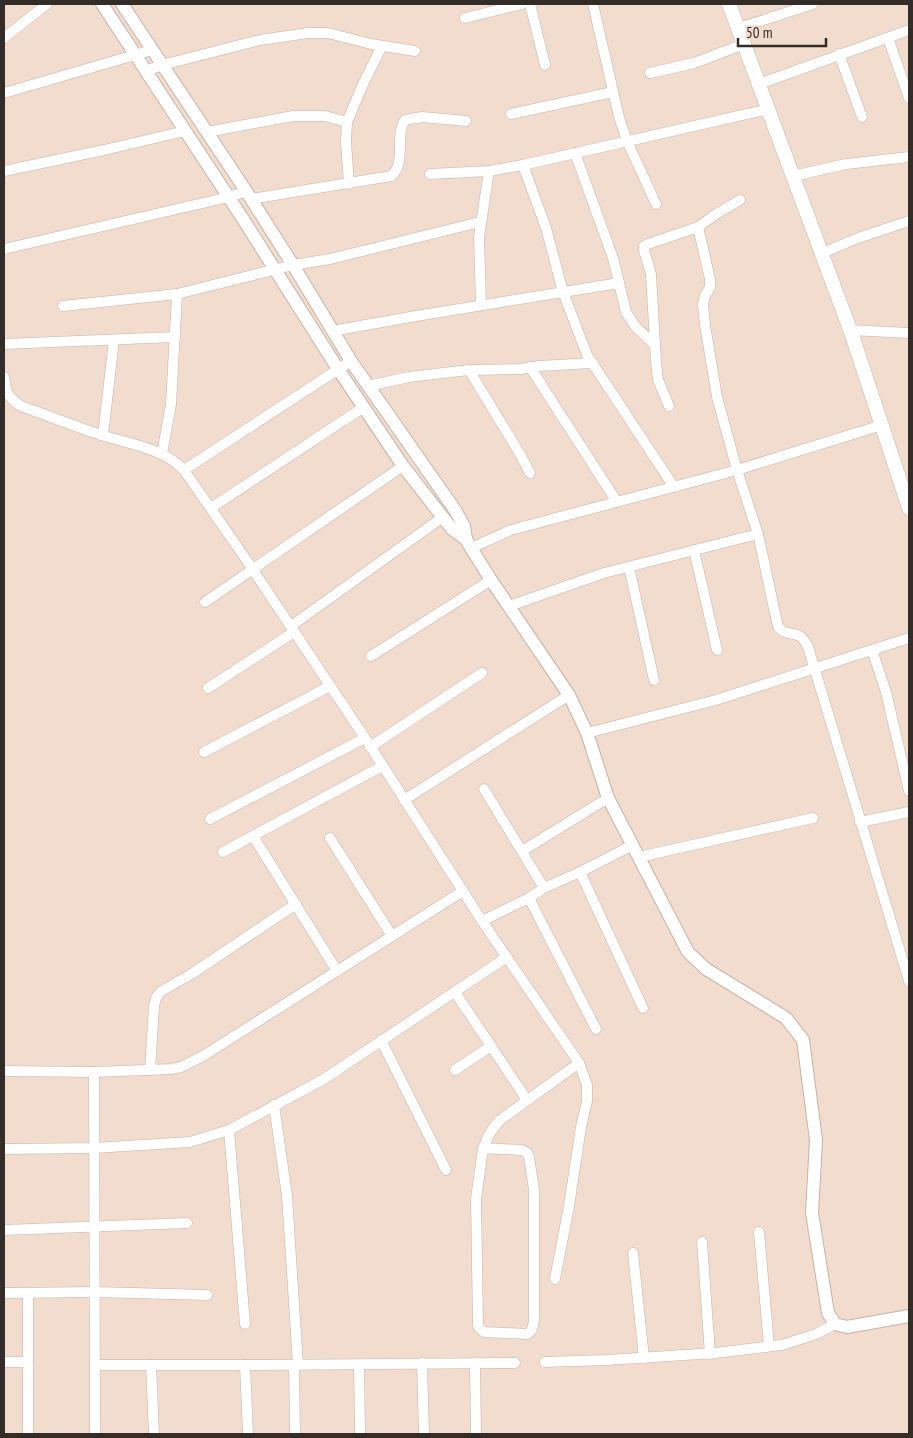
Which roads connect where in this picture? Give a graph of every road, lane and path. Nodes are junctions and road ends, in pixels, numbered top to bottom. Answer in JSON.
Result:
{"nodes":[{"id":1,"x":47,"y":4,"type":"edge"},
{"id":2,"x":102,"y":4,"type":"edge"},
{"id":3,"x":122,"y":4,"type":"edge"},
{"id":4,"x":522,"y":4,"type":"edge"},
{"id":5,"x":530,"y":4,"type":"edge"},
{"id":6,"x":593,"y":4,"type":"edge"},
{"id":7,"x":730,"y":4,"type":"edge"},
{"id":8,"x":813,"y":4,"type":"edge"},
{"id":9,"x":464,"y":18,"type":"dead end"},
{"id":10,"x":739,"y":28,"type":"junction"},
{"id":11,"x":909,"y":30,"type":"edge"},
{"id":12,"x":4,"y":38,"type":"edge"},
{"id":13,"x":888,"y":38,"type":"junction"},
{"id":14,"x":744,"y":44,"type":"junction"},
{"id":15,"x":382,"y":46,"type":"junction"},
{"id":16,"x":152,"y":50,"type":"junction"},
{"id":17,"x":415,"y":51,"type":"dead end"},
{"id":18,"x":839,"y":54,"type":"junction"},
{"id":19,"x":136,"y":55,"type":"junction"},
{"id":20,"x":162,"y":64,"type":"junction"},
{"id":21,"x":545,"y":65,"type":"dead end"},
{"id":22,"x":146,"y":71,"type":"junction"},
{"id":23,"x":650,"y":73,"type":"dead end"},
{"id":24,"x":759,"y":84,"type":"junction"},
{"id":25,"x":613,"y":92,"type":"junction"},
{"id":26,"x":4,"y":93,"type":"edge"},
{"id":27,"x":909,"y":98,"type":"edge"},
{"id":28,"x":768,"y":109,"type":"junction"},
{"id":29,"x":511,"y":114,"type":"dead end"},
{"id":30,"x":862,"y":117,"type":"dead end"},
{"id":31,"x":466,"y":121,"type":"dead end"},
{"id":32,"x":347,"y":122,"type":"junction"},
{"id":33,"x":185,"y":131,"type":"junction"},
{"id":34,"x":207,"y":132,"type":"junction"},
{"id":35,"x":626,"y":141,"type":"junction"},
{"id":36,"x":575,"y":153,"type":"junction"},
{"id":37,"x":909,"y":157,"type":"edge"},
{"id":38,"x":523,"y":165,"type":"junction"},
{"id":39,"x":4,"y":171,"type":"edge"},
{"id":40,"x":489,"y":172,"type":"junction"},
{"id":41,"x":430,"y":174,"type":"dead end"},
{"id":42,"x":793,"y":176,"type":"junction"},
{"id":43,"x":349,"y":184,"type":"junction"},
{"id":44,"x":248,"y":195,"type":"junction"},
{"id":45,"x":229,"y":197,"type":"junction"},
{"id":46,"x":740,"y":200,"type":"dead end"},
{"id":47,"x":656,"y":204,"type":"dead end"},
{"id":48,"x":909,"y":221,"type":"edge"},
{"id":49,"x":480,"y":222,"type":"junction"},
{"id":50,"x":698,"y":227,"type":"junction"},
{"id":51,"x":4,"y":249,"type":"edge"},
{"id":52,"x":822,"y":252,"type":"junction"},
{"id":53,"x":293,"y":265,"type":"junction"},
{"id":54,"x":276,"y":271,"type":"junction"},
{"id":55,"x":619,"y":283,"type":"junction"},
{"id":56,"x":563,"y":292,"type":"junction"},
{"id":57,"x":178,"y":294,"type":"junction"},
{"id":58,"x":481,"y":305,"type":"junction"},
{"id":59,"x":63,"y":306,"type":"dead end"},
{"id":60,"x":850,"y":330,"type":"junction"},
{"id":61,"x":332,"y":332,"type":"junction"},
{"id":62,"x":909,"y":333,"type":"edge"},
{"id":63,"x":175,"y":337,"type":"junction"},
{"id":64,"x":114,"y":340,"type":"junction"},
{"id":65,"x":4,"y":344,"type":"edge"},
{"id":66,"x":655,"y":345,"type":"junction"},
{"id":67,"x":351,"y":361,"type":"junction"},
{"id":68,"x":592,"y":363,"type":"junction"},
{"id":69,"x":530,"y":367,"type":"junction"},
{"id":70,"x":338,"y":369,"type":"junction"},
{"id":71,"x":469,"y":370,"type":"junction"},
{"id":72,"x":4,"y":377,"type":"edge"},
{"id":73,"x":368,"y":386,"type":"junction"},
{"id":74,"x":669,"y":406,"type":"dead end"},
{"id":75,"x":364,"y":407,"type":"junction"},
{"id":76,"x":882,"y":425,"type":"junction"},
{"id":77,"x":103,"y":435,"type":"junction"},
{"id":78,"x":162,"y":454,"type":"junction"},
{"id":79,"x":403,"y":466,"type":"junction"},
{"id":80,"x":184,"y":470,"type":"junction"},
{"id":81,"x":737,"y":470,"type":"junction"},
{"id":82,"x":530,"y":473,"type":"dead end"},
{"id":83,"x":674,"y":486,"type":"junction"},
{"id":84,"x":617,"y":502,"type":"junction"},
{"id":85,"x":211,"y":508,"type":"junction"},
{"id":86,"x":909,"y":508,"type":"edge"},
{"id":87,"x":442,"y":517,"type":"junction"},
{"id":88,"x":758,"y":534,"type":"junction"},
{"id":89,"x":469,"y":544,"type":"junction"},
{"id":90,"x":694,"y":550,"type":"junction"},
{"id":91,"x":629,"y":567,"type":"junction"},
{"id":92,"x":253,"y":570,"type":"junction"},
{"id":93,"x":491,"y":580,"type":"junction"},
{"id":94,"x":205,"y":602,"type":"dead end"},
{"id":95,"x":509,"y":606,"type":"junction"},
{"id":96,"x":293,"y":629,"type":"junction"},
{"id":97,"x":909,"y":638,"type":"edge"},
{"id":98,"x":717,"y":650,"type":"dead end"},
{"id":99,"x":872,"y":650,"type":"junction"},
{"id":100,"x":371,"y":656,"type":"dead end"},
{"id":101,"x":814,"y":668,"type":"junction"},
{"id":102,"x":482,"y":674,"type":"dead end"},
{"id":103,"x":654,"y":680,"type":"dead end"},
{"id":104,"x":330,"y":686,"type":"junction"},
{"id":105,"x":208,"y":688,"type":"dead end"},
{"id":106,"x":569,"y":695,"type":"junction"},
{"id":107,"x":587,"y":732,"type":"junction"},
{"id":108,"x":367,"y":742,"type":"junction"},
{"id":109,"x":204,"y":752,"type":"dead end"},
{"id":110,"x":382,"y":766,"type":"junction"},
{"id":111,"x":484,"y":789,"type":"dead end"},
{"id":112,"x":909,"y":790,"type":"edge"},
{"id":113,"x":608,"y":798,"type":"junction"},
{"id":114,"x":404,"y":800,"type":"junction"},
{"id":115,"x":909,"y":812,"type":"edge"},
{"id":116,"x":814,"y":818,"type":"dead end"},
{"id":117,"x":210,"y":819,"type":"dead end"},
{"id":118,"x":860,"y":822,"type":"junction"},
{"id":119,"x":253,"y":836,"type":"junction"},
{"id":120,"x":330,"y":838,"type":"dead end"},
{"id":121,"x":522,"y":851,"type":"junction"},
{"id":122,"x":636,"y":851,"type":"junction"},
{"id":123,"x":223,"y":852,"type":"dead end"},
{"id":124,"x":580,"y":872,"type":"junction"},
{"id":125,"x":544,"y":888,"type":"junction"},
{"id":126,"x":463,"y":890,"type":"junction"},
{"id":127,"x":529,"y":898,"type":"junction"},
{"id":128,"x":296,"y":904,"type":"junction"},
{"id":129,"x":482,"y":921,"type":"junction"},
{"id":130,"x":392,"y":936,"type":"junction"},
{"id":131,"x":507,"y":957,"type":"junction"},
{"id":132,"x":337,"y":971,"type":"junction"},
{"id":133,"x":909,"y":981,"type":"edge"},
{"id":134,"x":455,"y":992,"type":"junction"},
{"id":135,"x":643,"y":1008,"type":"dead end"},
{"id":136,"x":596,"y":1029,"type":"dead end"},
{"id":137,"x":381,"y":1040,"type":"junction"},
{"id":138,"x":491,"y":1046,"type":"junction"},
{"id":139,"x":579,"y":1063,"type":"junction"},
{"id":140,"x":150,"y":1070,"type":"junction"},
{"id":141,"x":455,"y":1070,"type":"dead end"},
{"id":142,"x":4,"y":1071,"type":"edge"},
{"id":143,"x":94,"y":1072,"type":"junction"},
{"id":144,"x":527,"y":1100,"type":"junction"},
{"id":145,"x":274,"y":1105,"type":"junction"},
{"id":146,"x":229,"y":1130,"type":"junction"},
{"id":147,"x":94,"y":1148,"type":"junction"},
{"id":148,"x":483,"y":1148,"type":"junction"},
{"id":149,"x":4,"y":1149,"type":"edge"},
{"id":150,"x":446,"y":1170,"type":"dead end"},
{"id":151,"x":187,"y":1223,"type":"dead end"},
{"id":152,"x":94,"y":1226,"type":"junction"},
{"id":153,"x":4,"y":1230,"type":"edge"},
{"id":154,"x":759,"y":1232,"type":"dead end"},
{"id":155,"x":702,"y":1242,"type":"dead end"},
{"id":156,"x":633,"y":1254,"type":"dead end"},
{"id":157,"x":555,"y":1279,"type":"dead end"},
{"id":158,"x":95,"y":1292,"type":"junction"},
{"id":159,"x":4,"y":1293,"type":"edge"},
{"id":160,"x":28,"y":1293,"type":"junction"},
{"id":161,"x":207,"y":1295,"type":"dead end"},
{"id":162,"x":909,"y":1316,"type":"edge"},
{"id":163,"x":245,"y":1324,"type":"dead end"},
{"id":164,"x":835,"y":1324,"type":"junction"},
{"id":165,"x":769,"y":1346,"type":"junction"},
{"id":166,"x":710,"y":1354,"type":"junction"},
{"id":167,"x":644,"y":1358,"type":"junction"},
{"id":168,"x":4,"y":1362,"type":"edge"},
{"id":169,"x":28,"y":1362,"type":"junction"},
{"id":170,"x":545,"y":1362,"type":"dead end"},
{"id":171,"x":422,"y":1363,"type":"junction"},
{"id":172,"x":475,"y":1363,"type":"junction"},
{"id":173,"x":515,"y":1363,"type":"dead end"},
{"id":174,"x":359,"y":1364,"type":"junction"},
{"id":175,"x":95,"y":1365,"type":"junction"},
{"id":176,"x":151,"y":1365,"type":"junction"},
{"id":177,"x":245,"y":1365,"type":"junction"},
{"id":178,"x":296,"y":1365,"type":"junction"},
{"id":179,"x":28,"y":1434,"type":"edge"},
{"id":180,"x":95,"y":1434,"type":"edge"},
{"id":181,"x":154,"y":1434,"type":"edge"},
{"id":182,"x":248,"y":1434,"type":"edge"},
{"id":183,"x":295,"y":1434,"type":"edge"},
{"id":184,"x":360,"y":1434,"type":"edge"},
{"id":185,"x":424,"y":1434,"type":"edge"},
{"id":186,"x":476,"y":1434,"type":"edge"}],
"edges":[{"from":1,"to":12,"type":"street"},
{"from":2,"to":19,"type":"street"},
{"from":3,"to":16,"type":"street"},
{"from":4,"to":9,"type":"street"},
{"from":5,"to":21,"type":"street"},
{"from":6,"to":25,"type":"street"},
{"from":7,"to":10,"type":"main road"},
{"from":8,"to":10,"type":"street"},
{"from":10,"to":14,"type":"main road"},
{"from":11,"to":13,"type":"street"},
{"from":13,"to":18,"type":"street"},
{"from":13,"to":27,"type":"street"},
{"from":14,"to":23,"type":"street"},
{"from":14,"to":24,"type":"main road"},
{"from":15,"to":17,"type":"street"},
{"from":15,"to":20,"type":"street"},
{"from":15,"to":32,"type":"street"},
{"from":16,"to":19,"type":"street"},
{"from":16,"to":20,"type":"street"},
{"from":18,"to":24,"type":"street"},
{"from":18,"to":30,"type":"street"},
{"from":19,"to":22,"type":"street"},
{"from":19,"to":26,"type":"street"},
{"from":20,"to":22,"type":"street"},
{"from":20,"to":34,"type":"street"},
{"from":22,"to":33,"type":"street"},
{"from":24,"to":28,"type":"main road"},
{"from":25,"to":29,"type":"street"},
{"from":25,"to":35,"type":"street"},
{"from":28,"to":35,"type":"street"},
{"from":28,"to":42,"type":"main road"},
{"from":31,"to":43,"type":"street"},
{"from":32,"to":34,"type":"street"},
{"from":32,"to":43,"type":"street"},
{"from":33,"to":39,"type":"street"},
{"from":33,"to":45,"type":"street"},
{"from":34,"to":44,"type":"street"},
{"from":35,"to":36,"type":"street"},
{"from":35,"to":47,"type":"street"},
{"from":36,"to":38,"type":"street"},
{"from":36,"to":55,"type":"street"},
{"from":37,"to":42,"type":"street"},
{"from":38,"to":40,"type":"street"},
{"from":38,"to":56,"type":"street"},
{"from":40,"to":41,"type":"street"},
{"from":40,"to":49,"type":"street"},
{"from":42,"to":52,"type":"main road"},
{"from":43,"to":44,"type":"street"},
{"from":44,"to":45,"type":"street"},
{"from":44,"to":53,"type":"street"},
{"from":45,"to":51,"type":"street"},
{"from":45,"to":54,"type":"street"},
{"from":46,"to":50,"type":"street"},
{"from":48,"to":52,"type":"street"},
{"from":49,"to":53,"type":"street"},
{"from":49,"to":58,"type":"street"},
{"from":50,"to":66,"type":"street"},
{"from":50,"to":81,"type":"street"},
{"from":52,"to":60,"type":"main road"},
{"from":53,"to":54,"type":"street"},
{"from":53,"to":61,"type":"street"},
{"from":54,"to":57,"type":"street"},
{"from":54,"to":70,"type":"street"},
{"from":55,"to":56,"type":"street"},
{"from":55,"to":66,"type":"street"},
{"from":56,"to":58,"type":"street"},
{"from":56,"to":68,"type":"street"},
{"from":57,"to":59,"type":"street"},
{"from":57,"to":63,"type":"street"},
{"from":58,"to":61,"type":"street"},
{"from":60,"to":62,"type":"street"},
{"from":60,"to":76,"type":"main road"},
{"from":61,"to":67,"type":"street"},
{"from":63,"to":64,"type":"street"},
{"from":63,"to":78,"type":"street"},
{"from":64,"to":65,"type":"street"},
{"from":64,"to":77,"type":"street"},
{"from":66,"to":74,"type":"street"},
{"from":67,"to":70,"type":"street"},
{"from":67,"to":73,"type":"street"},
{"from":68,"to":69,"type":"street"},
{"from":68,"to":83,"type":"street"},
{"from":69,"to":71,"type":"street"},
{"from":69,"to":84,"type":"street"},
{"from":70,"to":75,"type":"street"},
{"from":70,"to":80,"type":"street"},
{"from":71,"to":73,"type":"street"},
{"from":71,"to":82,"type":"street"},
{"from":72,"to":77,"type":"street"},
{"from":73,"to":89,"type":"street"},
{"from":75,"to":79,"type":"street"},
{"from":75,"to":85,"type":"street"},
{"from":76,"to":81,"type":"street"},
{"from":76,"to":86,"type":"main road"},
{"from":77,"to":78,"type":"street"},
{"from":78,"to":80,"type":"street"},
{"from":79,"to":87,"type":"street"},
{"from":79,"to":92,"type":"street"},
{"from":80,"to":85,"type":"street"},
{"from":81,"to":83,"type":"street"},
{"from":81,"to":88,"type":"street"},
{"from":83,"to":84,"type":"street"},
{"from":84,"to":89,"type":"street"},
{"from":85,"to":92,"type":"street"},
{"from":87,"to":89,"type":"street"},
{"from":87,"to":96,"type":"street"},
{"from":88,"to":90,"type":"street"},
{"from":88,"to":101,"type":"street"},
{"from":89,"to":93,"type":"street"},
{"from":90,"to":91,"type":"street"},
{"from":90,"to":98,"type":"street"},
{"from":91,"to":95,"type":"street"},
{"from":91,"to":103,"type":"street"},
{"from":92,"to":94,"type":"street"},
{"from":92,"to":96,"type":"street"},
{"from":93,"to":95,"type":"street"},
{"from":93,"to":100,"type":"street"},
{"from":95,"to":106,"type":"street"},
{"from":96,"to":104,"type":"street"},
{"from":96,"to":105,"type":"street"},
{"from":97,"to":99,"type":"street"},
{"from":99,"to":101,"type":"street"},
{"from":99,"to":112,"type":"street"},
{"from":101,"to":107,"type":"street"},
{"from":101,"to":118,"type":"street"},
{"from":102,"to":108,"type":"street"},
{"from":104,"to":108,"type":"street"},
{"from":104,"to":109,"type":"street"},
{"from":106,"to":107,"type":"street"},
{"from":106,"to":114,"type":"street"},
{"from":107,"to":113,"type":"street"},
{"from":108,"to":110,"type":"street"},
{"from":108,"to":117,"type":"street"},
{"from":110,"to":114,"type":"street"},
{"from":110,"to":119,"type":"street"},
{"from":111,"to":121,"type":"street"},
{"from":113,"to":121,"type":"street"},
{"from":113,"to":122,"type":"street"},
{"from":114,"to":126,"type":"street"},
{"from":115,"to":118,"type":"street"},
{"from":116,"to":122,"type":"street"},
{"from":118,"to":133,"type":"street"},
{"from":119,"to":123,"type":"street"},
{"from":119,"to":128,"type":"street"},
{"from":120,"to":130,"type":"street"},
{"from":121,"to":125,"type":"street"},
{"from":122,"to":124,"type":"street"},
{"from":122,"to":164,"type":"street"},
{"from":124,"to":125,"type":"street"},
{"from":124,"to":135,"type":"street"},
{"from":125,"to":127,"type":"street"},
{"from":126,"to":129,"type":"street"},
{"from":126,"to":130,"type":"street"},
{"from":127,"to":129,"type":"street"},
{"from":127,"to":136,"type":"street"},
{"from":128,"to":132,"type":"street"},
{"from":128,"to":140,"type":"street"},
{"from":129,"to":131,"type":"street"},
{"from":130,"to":132,"type":"street"},
{"from":131,"to":134,"type":"street"},
{"from":131,"to":139,"type":"street"},
{"from":132,"to":140,"type":"street"},
{"from":134,"to":137,"type":"street"},
{"from":134,"to":138,"type":"street"},
{"from":137,"to":145,"type":"street"},
{"from":137,"to":150,"type":"street"},
{"from":138,"to":141,"type":"street"},
{"from":138,"to":144,"type":"street"},
{"from":139,"to":144,"type":"street"},
{"from":139,"to":157,"type":"street"},
{"from":140,"to":143,"type":"street"},
{"from":142,"to":143,"type":"street"},
{"from":143,"to":147,"type":"street"},
{"from":144,"to":148,"type":"street"},
{"from":145,"to":146,"type":"street"},
{"from":145,"to":178,"type":"street"},
{"from":146,"to":147,"type":"street"},
{"from":146,"to":163,"type":"street"},
{"from":147,"to":149,"type":"street"},
{"from":147,"to":152,"type":"street"},
{"from":148,"to":148,"type":"street"},
{"from":151,"to":152,"type":"street"},
{"from":152,"to":153,"type":"street"},
{"from":152,"to":158,"type":"street"},
{"from":154,"to":165,"type":"street"},
{"from":155,"to":166,"type":"street"},
{"from":156,"to":167,"type":"street"},
{"from":158,"to":160,"type":"street"},
{"from":158,"to":161,"type":"street"},
{"from":158,"to":175,"type":"street"},
{"from":159,"to":160,"type":"street"},
{"from":160,"to":169,"type":"street"},
{"from":162,"to":164,"type":"street"},
{"from":164,"to":165,"type":"street"},
{"from":165,"to":166,"type":"street"},
{"from":166,"to":167,"type":"street"},
{"from":167,"to":170,"type":"street"},
{"from":168,"to":169,"type":"street"},
{"from":169,"to":179,"type":"street"},
{"from":171,"to":172,"type":"street"},
{"from":171,"to":174,"type":"street"},
{"from":171,"to":185,"type":"street"},
{"from":172,"to":173,"type":"street"},
{"from":172,"to":186,"type":"street"},
{"from":174,"to":178,"type":"street"},
{"from":174,"to":184,"type":"street"},
{"from":175,"to":176,"type":"street"},
{"from":175,"to":180,"type":"street"},
{"from":176,"to":177,"type":"street"},
{"from":176,"to":181,"type":"street"},
{"from":177,"to":178,"type":"street"},
{"from":177,"to":182,"type":"street"},
{"from":178,"to":183,"type":"street"}]}
